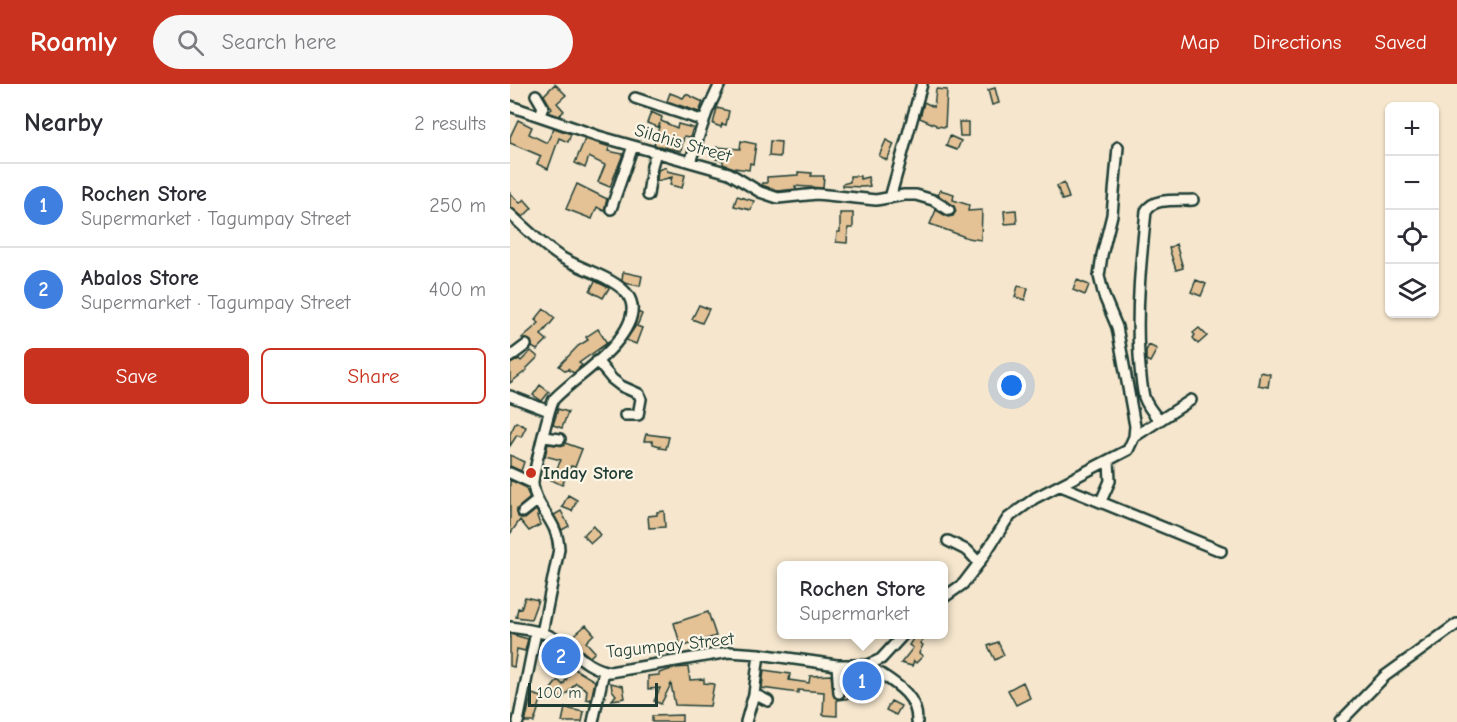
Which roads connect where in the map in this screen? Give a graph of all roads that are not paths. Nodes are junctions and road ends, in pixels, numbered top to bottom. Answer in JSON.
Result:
{"nodes":[{"id":1,"x":720,"y":84,"type":"edge"},
{"id":2,"x":922,"y":84,"type":"edge"},
{"id":3,"x":536,"y":95,"type":"dead end"},
{"id":4,"x":635,"y":98,"type":"dead end"},
{"id":5,"x":510,"y":106,"type":"edge"},
{"id":6,"x":540,"y":115,"type":"junction"},
{"id":7,"x":704,"y":121,"type":"junction"},
{"id":8,"x":633,"y":146,"type":"junction"},
{"id":9,"x":1118,"y":147,"type":"dead end"},
{"id":10,"x":656,"y":152,"type":"junction"},
{"id":11,"x":690,"y":162,"type":"junction"},
{"id":12,"x":648,"y":195,"type":"dead end"},
{"id":13,"x":890,"y":198,"type":"junction"},
{"id":14,"x":1193,"y":200,"type":"dead end"},
{"id":15,"x":611,"y":209,"type":"dead end"},
{"id":16,"x":949,"y":210,"type":"dead end"},
{"id":17,"x":510,"y":214,"type":"edge"},
{"id":18,"x":526,"y":345,"type":"dead end"},
{"id":19,"x":510,"y":357,"type":"edge"},
{"id":20,"x":597,"y":362,"type":"junction"},
{"id":21,"x":510,"y":396,"type":"edge"},
{"id":22,"x":1191,"y":400,"type":"dead end"},
{"id":23,"x":549,"y":411,"type":"junction"},
{"id":24,"x":625,"y":415,"type":"dead end"},
{"id":25,"x":1159,"y":420,"type":"junction"},
{"id":26,"x":544,"y":437,"type":"junction"},
{"id":27,"x":1134,"y":437,"type":"junction"},
{"id":28,"x":560,"y":439,"type":"dead end"},
{"id":29,"x":1109,"y":460,"type":"junction"},
{"id":30,"x":510,"y":473,"type":"edge"},
{"id":31,"x":532,"y":483,"type":"junction"},
{"id":32,"x":1061,"y":486,"type":"junction"},
{"id":33,"x":538,"y":500,"type":"junction"},
{"id":34,"x":1101,"y":501,"type":"junction"},
{"id":35,"x":523,"y":512,"type":"dead end"},
{"id":36,"x":948,"y":541,"type":"dead end"},
{"id":37,"x":1221,"y":551,"type":"dead end"},
{"id":38,"x":979,"y":563,"type":"junction"},
{"id":39,"x":948,"y":594,"type":"edge"},
{"id":40,"x":1457,"y":624,"type":"edge"},
{"id":41,"x":510,"y":627,"type":"edge"},
{"id":42,"x":539,"y":632,"type":"junction"},
{"id":43,"x":899,"y":639,"type":"edge"},
{"id":44,"x":902,"y":639,"type":"edge"},
{"id":45,"x":906,"y":649,"type":"dead end"},
{"id":46,"x":759,"y":654,"type":"junction"},
{"id":47,"x":837,"y":665,"type":"junction"},
{"id":48,"x":868,"y":665,"type":"junction"},
{"id":49,"x":604,"y":671,"type":"junction"},
{"id":50,"x":839,"y":693,"type":"dead end"},
{"id":51,"x":754,"y":694,"type":"junction"},
{"id":52,"x":768,"y":701,"type":"dead end"},
{"id":53,"x":518,"y":722,"type":"edge"},
{"id":54,"x":593,"y":722,"type":"edge"},
{"id":55,"x":746,"y":722,"type":"edge"},
{"id":56,"x":916,"y":722,"type":"edge"},
{"id":57,"x":1340,"y":722,"type":"edge"}],
"edges":[{"from":1,"to":7,"type":"street"},
{"from":2,"to":13,"type":"street"},
{"from":3,"to":6,"type":"street"},
{"from":4,"to":7,"type":"street"},
{"from":5,"to":6,"type":"street","name":"Silahis Street"},
{"from":6,"to":8,"type":"street","name":"Silahis Street"},
{"from":7,"to":11,"type":"street"},
{"from":8,"to":10,"type":"street","name":"Silahis Street"},
{"from":8,"to":15,"type":"street"},
{"from":9,"to":27,"type":"street"},
{"from":10,"to":11,"type":"street","name":"Silahis Street"},
{"from":10,"to":12,"type":"street"},
{"from":11,"to":13,"type":"street","name":"Silahis Street"},
{"from":13,"to":16,"type":"street","name":"Silahis Street"},
{"from":14,"to":25,"type":"street"},
{"from":17,"to":20,"type":"street"},
{"from":18,"to":19,"type":"street"},
{"from":20,"to":23,"type":"street"},
{"from":20,"to":24,"type":"street"},
{"from":21,"to":23,"type":"street"},
{"from":22,"to":25,"type":"street"},
{"from":23,"to":26,"type":"street"},
{"from":25,"to":27,"type":"street"},
{"from":26,"to":28,"type":"street"},
{"from":26,"to":31,"type":"street"},
{"from":27,"to":29,"type":"street"},
{"from":29,"to":32,"type":"street"},
{"from":29,"to":34,"type":"street"},
{"from":30,"to":31,"type":"street"},
{"from":31,"to":33,"type":"street"},
{"from":32,"to":34,"type":"street"},
{"from":32,"to":38,"type":"street"},
{"from":33,"to":35,"type":"street"},
{"from":33,"to":42,"type":"street"},
{"from":34,"to":37,"type":"street"},
{"from":36,"to":38,"type":"street"},
{"from":38,"to":39,"type":"street"},
{"from":40,"to":57,"type":"street"},
{"from":41,"to":42,"type":"street","name":"Tagumpay Street"},
{"from":42,"to":49,"type":"street","name":"Tagumpay Street"},
{"from":42,"to":53,"type":"street"},
{"from":43,"to":48,"type":"street"},
{"from":44,"to":45,"type":"street"},
{"from":46,"to":47,"type":"street","name":"Tagumpay Street"},
{"from":46,"to":49,"type":"street","name":"Tagumpay Street"},
{"from":46,"to":51,"type":"street"},
{"from":47,"to":48,"type":"street","name":"Tagumpay Street"},
{"from":47,"to":50,"type":"street"},
{"from":48,"to":56,"type":"street"},
{"from":49,"to":54,"type":"street"},
{"from":51,"to":52,"type":"street"},
{"from":51,"to":55,"type":"street"}]}
